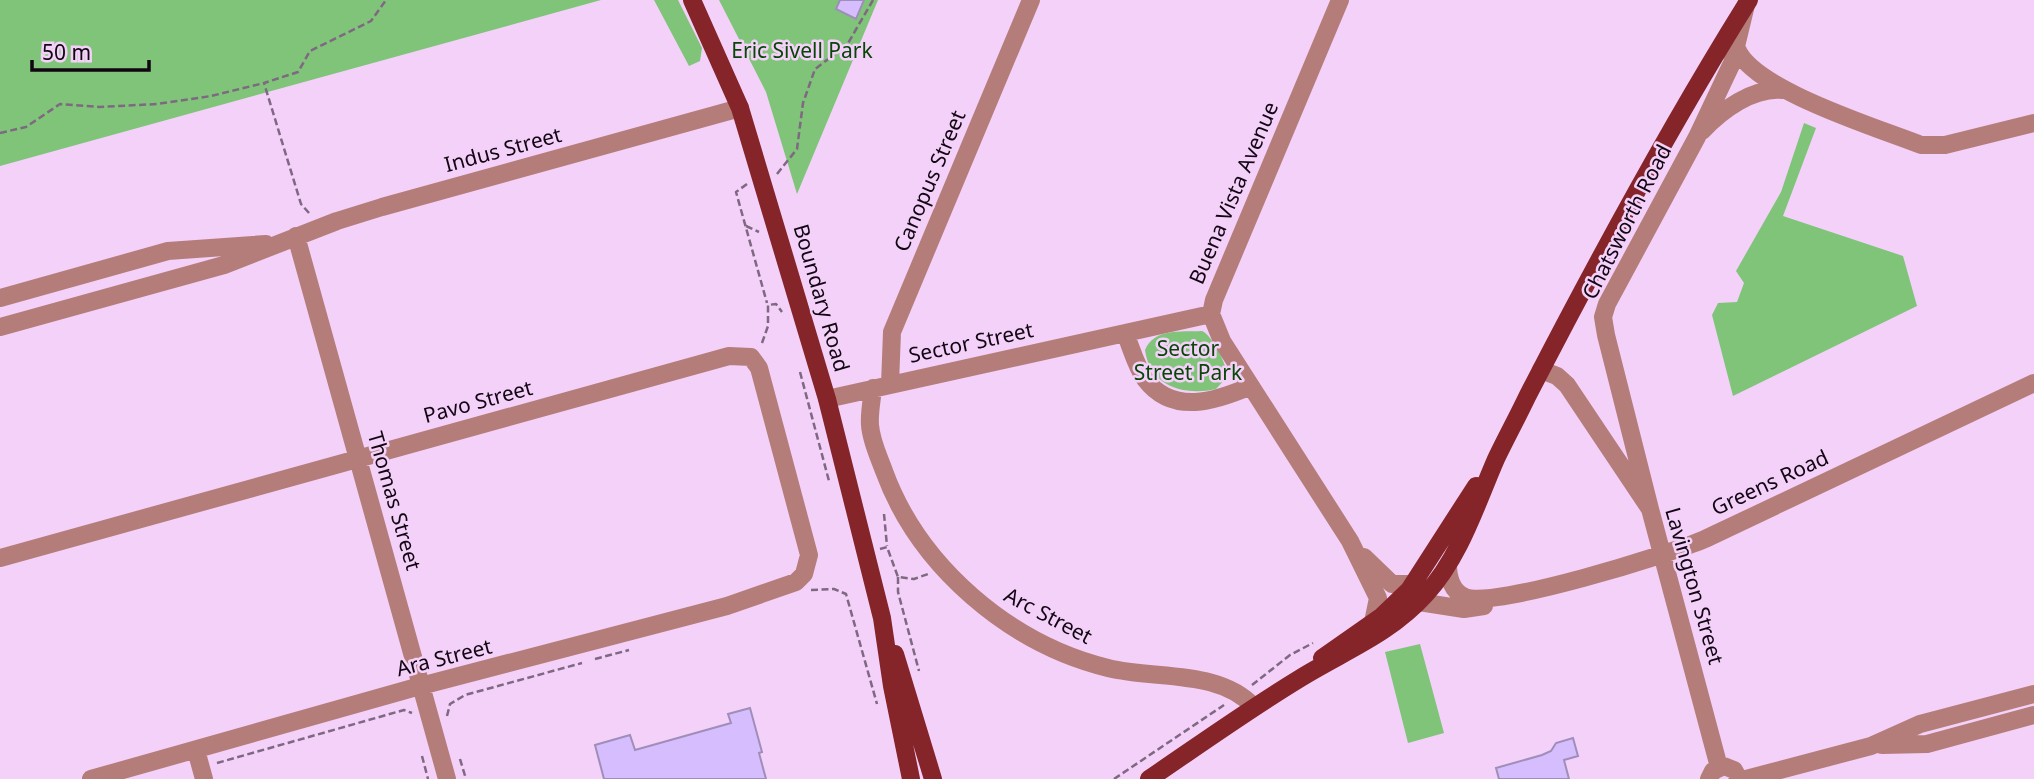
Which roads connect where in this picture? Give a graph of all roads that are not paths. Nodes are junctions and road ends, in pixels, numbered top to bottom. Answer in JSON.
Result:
{"nodes":[{"id":1,"x":692,"y":0,"type":"edge"},
{"id":2,"x":1031,"y":0,"type":"edge"},
{"id":3,"x":1340,"y":0,"type":"edge"},
{"id":4,"x":1747,"y":2,"type":"edge"},
{"id":5,"x":1737,"y":49,"type":"junction"},
{"id":6,"x":1785,"y":90,"type":"junction"},
{"id":7,"x":740,"y":108,"type":"junction"},
{"id":8,"x":2034,"y":122,"type":"edge"},
{"id":9,"x":1698,"y":137,"type":"junction"},
{"id":10,"x":288,"y":240,"type":"junction"},
{"id":11,"x":0,"y":298,"type":"edge"},
{"id":12,"x":1211,"y":314,"type":"junction"},
{"id":13,"x":0,"y":327,"type":"edge"},
{"id":14,"x":1125,"y":333,"type":"junction"},
{"id":15,"x":1541,"y":370,"type":"junction"},
{"id":16,"x":2034,"y":383,"type":"edge"},
{"id":17,"x":881,"y":386,"type":"junction"},
{"id":18,"x":1251,"y":386,"type":"junction"},
{"id":19,"x":827,"y":399,"type":"junction"},
{"id":20,"x":1497,"y":457,"type":"junction"},
{"id":21,"x":358,"y":458,"type":"junction"},
{"id":22,"x":1650,"y":509,"type":"junction"},
{"id":23,"x":1350,"y":541,"type":"junction"},
{"id":24,"x":1664,"y":554,"type":"junction"},
{"id":25,"x":0,"y":558,"type":"edge"},
{"id":26,"x":1448,"y":565,"type":"junction"},
{"id":27,"x":805,"y":582,"type":"joint"},
{"id":28,"x":1415,"y":584,"type":"junction"},
{"id":29,"x":1514,"y":594,"type":"junction"},
{"id":30,"x":1419,"y":602,"type":"junction"},
{"id":31,"x":882,"y":618,"type":"junction"},
{"id":32,"x":1373,"y":622,"type":"junction"},
{"id":33,"x":1301,"y":677,"type":"junction"},
{"id":34,"x":422,"y":687,"type":"junction"},
{"id":35,"x":2034,"y":694,"type":"edge"},
{"id":36,"x":1254,"y":707,"type":"junction"},
{"id":37,"x":2034,"y":715,"type":"edge"},
{"id":38,"x":1871,"y":746,"type":"junction"},
{"id":39,"x":196,"y":750,"type":"junction"},
{"id":40,"x":209,"y":771,"type":"edge"},
{"id":41,"x":1714,"y":773,"type":"edge"},
{"id":42,"x":91,"y":779,"type":"edge"},
{"id":43,"x":447,"y":779,"type":"edge"},
{"id":44,"x":911,"y":779,"type":"edge"},
{"id":45,"x":933,"y":779,"type":"edge"},
{"id":46,"x":1149,"y":779,"type":"edge"},
{"id":47,"x":1739,"y":779,"type":"edge"},
{"id":48,"x":1746,"y":779,"type":"edge"}],
"edges":[{"from":1,"to":7,"type":"main road","name":"Boundary Road"},
{"from":2,"to":17,"type":"street","name":"Canopus Street"},
{"from":3,"to":12,"type":"street","name":"Buena Vista Avenue"},
{"from":4,"to":5,"type":"street","name":"Chatsworth Road"},
{"from":4,"to":15,"type":"main road","name":"Chatsworth Road"},
{"from":5,"to":6,"type":"street"},
{"from":5,"to":9,"type":"street","name":"Chatsworth Road"},
{"from":6,"to":8,"type":"street"},
{"from":6,"to":9,"type":"street"},
{"from":7,"to":10,"type":"street","name":"Indus Street"},
{"from":7,"to":19,"type":"main road","name":"Boundary Road"},
{"from":9,"to":22,"type":"street","name":"Chatsworth Road"},
{"from":10,"to":11,"type":"street","name":"Indus Street"},
{"from":10,"to":13,"type":"street","name":"Indus Street"},
{"from":10,"to":21,"type":"street","name":"Thomas Street"},
{"from":12,"to":14,"type":"street","name":"Sector Street"},
{"from":12,"to":18,"type":"street","name":"Buena Vista Avenue"},
{"from":14,"to":17,"type":"street","name":"Sector Street"},
{"from":14,"to":18,"type":"street"},
{"from":15,"to":20,"type":"main road","name":"Chatsworth Road"},
{"from":15,"to":22,"type":"street","name":"Lavington Street"},
{"from":16,"to":24,"type":"street","name":"Greens Road"},
{"from":17,"to":19,"type":"street","name":"Sector Street"},
{"from":17,"to":36,"type":"street","name":"Arc Street"},
{"from":18,"to":23,"type":"street","name":"Buena Vista Avenue"},
{"from":19,"to":31,"type":"main road","name":"Boundary Road"},
{"from":20,"to":26,"type":"main road","name":"Chatsworth Road"},
{"from":20,"to":28,"type":"main road","name":"Chatsworth Road"},
{"from":21,"to":25,"type":"street","name":"Pavo Street"},
{"from":21,"to":27,"type":"street","name":"Pavo Street"},
{"from":21,"to":34,"type":"street","name":"Thomas Street"},
{"from":22,"to":24,"type":"street","name":"Lavington Street"},
{"from":23,"to":28,"type":"street","name":"Buena Vista Avenue"},
{"from":23,"to":32,"type":"street","name":"Buena Vista Avenue"},
{"from":24,"to":29,"type":"street","name":"Greens Road"},
{"from":24,"to":41,"type":"street","name":"Lavington Street"},
{"from":26,"to":29,"type":"street","name":"Greens Road"},
{"from":26,"to":30,"type":"main road","name":"Chatsworth Road"},
{"from":27,"to":34,"type":"street","name":"Ara Street"},
{"from":28,"to":32,"type":"main road","name":"Chatsworth Road"},
{"from":29,"to":30,"type":"street","name":"Greens Road"},
{"from":30,"to":33,"type":"main road","name":"Chatsworth Road"},
{"from":31,"to":44,"type":"main road","name":"Boundary Road"},
{"from":31,"to":45,"type":"main road","name":"Boundary Road"},
{"from":32,"to":33,"type":"main road","name":"Chatsworth Road"},
{"from":33,"to":36,"type":"main road","name":"Chatsworth Road"},
{"from":34,"to":39,"type":"street","name":"Ara Street"},
{"from":34,"to":43,"type":"street","name":"Thomas Street"},
{"from":35,"to":38,"type":"street"},
{"from":36,"to":46,"type":"main road","name":"Chatsworth Road"},
{"from":37,"to":38,"type":"street"},
{"from":38,"to":48,"type":"street"},
{"from":39,"to":40,"type":"street"},
{"from":39,"to":42,"type":"street","name":"Ara Street"},
{"from":41,"to":47,"type":"street"}]}
